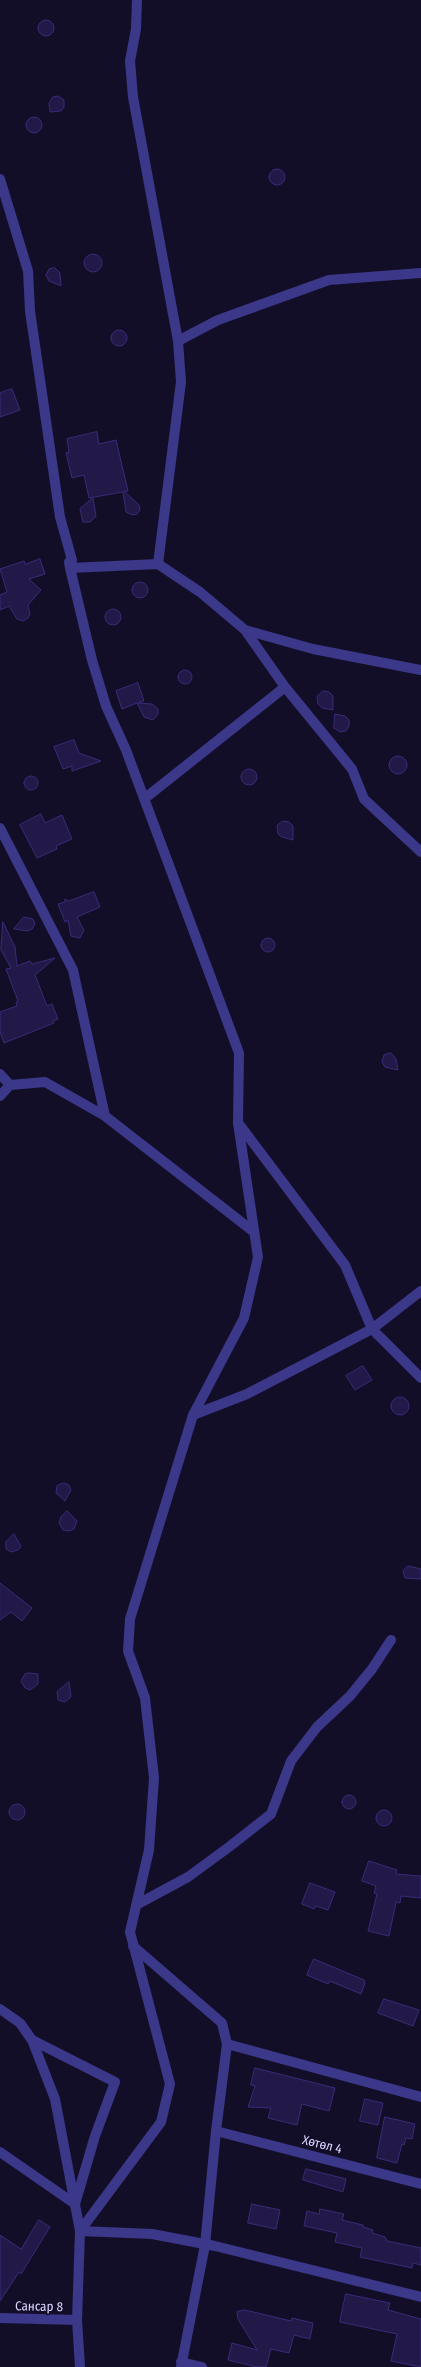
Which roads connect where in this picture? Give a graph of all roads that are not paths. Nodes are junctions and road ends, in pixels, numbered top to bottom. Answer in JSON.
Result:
{"nodes":[{"id":1,"x":137,"y":0,"type":"edge"},
{"id":2,"x":0,"y":179,"type":"edge"},
{"id":3,"x":421,"y":273,"type":"edge"},
{"id":4,"x":178,"y":341,"type":"junction"},
{"id":5,"x":158,"y":564,"type":"junction"},
{"id":6,"x":70,"y":568,"type":"junction"},
{"id":7,"x":245,"y":630,"type":"junction"},
{"id":8,"x":421,"y":670,"type":"edge"},
{"id":9,"x":285,"y":688,"type":"junction"},
{"id":10,"x":144,"y":799,"type":"junction"},
{"id":11,"x":0,"y":828,"type":"edge"},
{"id":12,"x":421,"y":852,"type":"edge"},
{"id":13,"x":0,"y":1074,"type":"edge"},
{"id":14,"x":10,"y":1086,"type":"junction"},
{"id":15,"x":0,"y":1096,"type":"edge"},
{"id":16,"x":105,"y":1116,"type":"junction"},
{"id":17,"x":238,"y":1123,"type":"junction"},
{"id":18,"x":254,"y":1232,"type":"junction"},
{"id":19,"x":421,"y":1291,"type":"edge"},
{"id":20,"x":372,"y":1329,"type":"junction"},
{"id":21,"x":421,"y":1378,"type":"edge"},
{"id":22,"x":193,"y":1415,"type":"junction"},
{"id":23,"x":391,"y":1640,"type":"dead end"},
{"id":24,"x":136,"y":1905,"type":"junction"},
{"id":25,"x":132,"y":1946,"type":"junction"},
{"id":26,"x":0,"y":2009,"type":"edge"},
{"id":27,"x":32,"y":2040,"type":"junction"},
{"id":28,"x":227,"y":2044,"type":"junction"},
{"id":29,"x":421,"y":2097,"type":"edge"},
{"id":30,"x":216,"y":2131,"type":"junction"},
{"id":31,"x":0,"y":2152,"type":"edge"},
{"id":32,"x":421,"y":2184,"type":"edge"},
{"id":33,"x":75,"y":2204,"type":"junction"},
{"id":34,"x":80,"y":2231,"type":"junction"},
{"id":35,"x":205,"y":2244,"type":"junction"},
{"id":36,"x":421,"y":2297,"type":"edge"},
{"id":37,"x":0,"y":2318,"type":"edge"},
{"id":38,"x":77,"y":2320,"type":"junction"},
{"id":39,"x":181,"y":2365,"type":"edge"},
{"id":40,"x":80,"y":2367,"type":"edge"},
{"id":41,"x":202,"y":2367,"type":"edge"}],
"edges":[{"from":1,"to":4,"type":"street"},
{"from":2,"to":6,"type":"street"},
{"from":3,"to":4,"type":"street"},
{"from":4,"to":5,"type":"street"},
{"from":5,"to":6,"type":"street"},
{"from":5,"to":7,"type":"street"},
{"from":6,"to":10,"type":"street"},
{"from":7,"to":8,"type":"street"},
{"from":7,"to":9,"type":"street"},
{"from":9,"to":10,"type":"street"},
{"from":9,"to":12,"type":"street"},
{"from":10,"to":17,"type":"street"},
{"from":11,"to":16,"type":"street"},
{"from":13,"to":14,"type":"street"},
{"from":14,"to":15,"type":"street"},
{"from":14,"to":16,"type":"street"},
{"from":16,"to":18,"type":"street"},
{"from":17,"to":18,"type":"street"},
{"from":17,"to":20,"type":"street"},
{"from":18,"to":22,"type":"street"},
{"from":19,"to":20,"type":"street"},
{"from":20,"to":21,"type":"street"},
{"from":20,"to":22,"type":"street"},
{"from":22,"to":24,"type":"street"},
{"from":23,"to":24,"type":"street"},
{"from":24,"to":25,"type":"street"},
{"from":25,"to":28,"type":"street"},
{"from":25,"to":34,"type":"street"},
{"from":26,"to":27,"type":"street"},
{"from":27,"to":33,"type":"street"},
{"from":27,"to":33,"type":"street"},
{"from":28,"to":29,"type":"street"},
{"from":28,"to":30,"type":"street"},
{"from":30,"to":32,"type":"street","name":"Хөтөл 4"},
{"from":30,"to":35,"type":"street"},
{"from":31,"to":33,"type":"street"},
{"from":33,"to":34,"type":"street"},
{"from":34,"to":35,"type":"street"},
{"from":34,"to":38,"type":"street"},
{"from":35,"to":36,"type":"street"},
{"from":35,"to":39,"type":"street"},
{"from":37,"to":38,"type":"street","name":"Сансар 8"},
{"from":38,"to":40,"type":"street"},
{"from":39,"to":41,"type":"street"}]}
